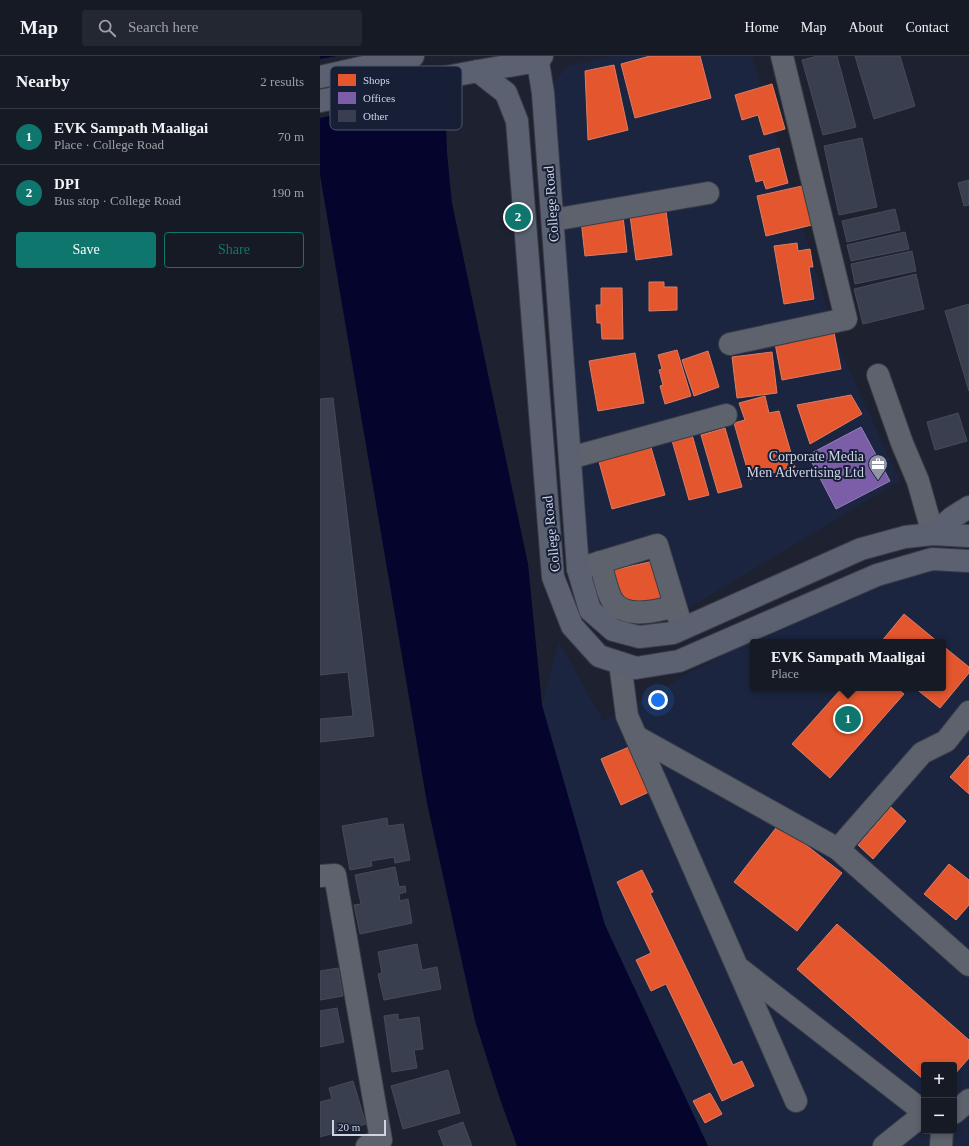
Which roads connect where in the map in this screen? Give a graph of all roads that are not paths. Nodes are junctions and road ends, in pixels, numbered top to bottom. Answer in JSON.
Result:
{"nodes":[{"id":1,"x":413,"y":56,"type":"edge"},
{"id":2,"x":782,"y":56,"type":"edge"},
{"id":3,"x":539,"y":58,"type":"edge"},
{"id":4,"x":369,"y":66,"type":"edge"},
{"id":5,"x":478,"y":71,"type":"junction"},
{"id":6,"x":462,"y":74,"type":"edge"},
{"id":7,"x":330,"y":75,"type":"edge"},
{"id":8,"x":320,"y":77,"type":"edge"},
{"id":9,"x":330,"y":99,"type":"edge"},
{"id":10,"x":320,"y":101,"type":"edge"},
{"id":11,"x":708,"y":193,"type":"dead end"},
{"id":12,"x":553,"y":220,"type":"junction"},
{"id":13,"x":730,"y":344,"type":"dead end"},
{"id":14,"x":878,"y":375,"type":"dead end"},
{"id":15,"x":726,"y":415,"type":"dead end"},
{"id":16,"x":570,"y":458,"type":"junction"},
{"id":17,"x":969,"y":507,"type":"edge"},
{"id":18,"x":933,"y":534,"type":"junction"},
{"id":19,"x":969,"y":536,"type":"edge"},
{"id":20,"x":969,"y":561,"type":"edge"},
{"id":21,"x":600,"y":562,"type":"junction"},
{"id":22,"x":578,"y":569,"type":"junction"},
{"id":23,"x":676,"y":606,"type":"junction"},
{"id":24,"x":682,"y":628,"type":"junction"},
{"id":25,"x":620,"y":663,"type":"junction"},
{"id":26,"x":969,"y":712,"type":"edge"},
{"id":27,"x":637,"y":737,"type":"junction"},
{"id":28,"x":838,"y":849,"type":"junction"},
{"id":29,"x":320,"y":876,"type":"edge"},
{"id":30,"x":969,"y":965,"type":"edge"},
{"id":31,"x":738,"y":968,"type":"junction"},
{"id":32,"x":969,"y":1100,"type":"edge"},
{"id":33,"x":796,"y":1101,"type":"dead end"},
{"id":34,"x":957,"y":1110,"type":"edge"},
{"id":35,"x":921,"y":1111,"type":"edge"},
{"id":36,"x":921,"y":1115,"type":"edge"},
{"id":37,"x":942,"y":1134,"type":"edge"},
{"id":38,"x":374,"y":1143,"type":"edge"},
{"id":39,"x":884,"y":1146,"type":"edge"},
{"id":40,"x":941,"y":1146,"type":"edge"}],
"edges":[{"from":1,"to":4,"type":"main road"},
{"from":2,"to":13,"type":"street"},
{"from":3,"to":5,"type":"main road"},
{"from":3,"to":12,"type":"main road","name":"College Road"},
{"from":5,"to":6,"type":"main road"},
{"from":5,"to":25,"type":"main road","name":"College Road"},
{"from":7,"to":8,"type":"main road"},
{"from":9,"to":10,"type":"main road"},
{"from":11,"to":12,"type":"street"},
{"from":12,"to":16,"type":"main road","name":"College Road"},
{"from":14,"to":18,"type":"street"},
{"from":15,"to":16,"type":"street"},
{"from":16,"to":22,"type":"main road","name":"College Road"},
{"from":17,"to":18,"type":"main road"},
{"from":18,"to":19,"type":"main road","name":"College Road"},
{"from":18,"to":24,"type":"main road","name":"College Road"},
{"from":20,"to":25,"type":"main road","name":"College Road"},
{"from":21,"to":22,"type":"street"},
{"from":21,"to":23,"type":"street"},
{"from":21,"to":23,"type":"street"},
{"from":22,"to":24,"type":"main road","name":"College Road"},
{"from":23,"to":24,"type":"street"},
{"from":25,"to":27,"type":"street"},
{"from":26,"to":28,"type":"street"},
{"from":27,"to":28,"type":"street"},
{"from":27,"to":31,"type":"street"},
{"from":28,"to":30,"type":"street"},
{"from":29,"to":38,"type":"street"},
{"from":31,"to":33,"type":"street"},
{"from":31,"to":35,"type":"street"},
{"from":32,"to":34,"type":"street"},
{"from":36,"to":39,"type":"street"},
{"from":37,"to":40,"type":"street"}]}
